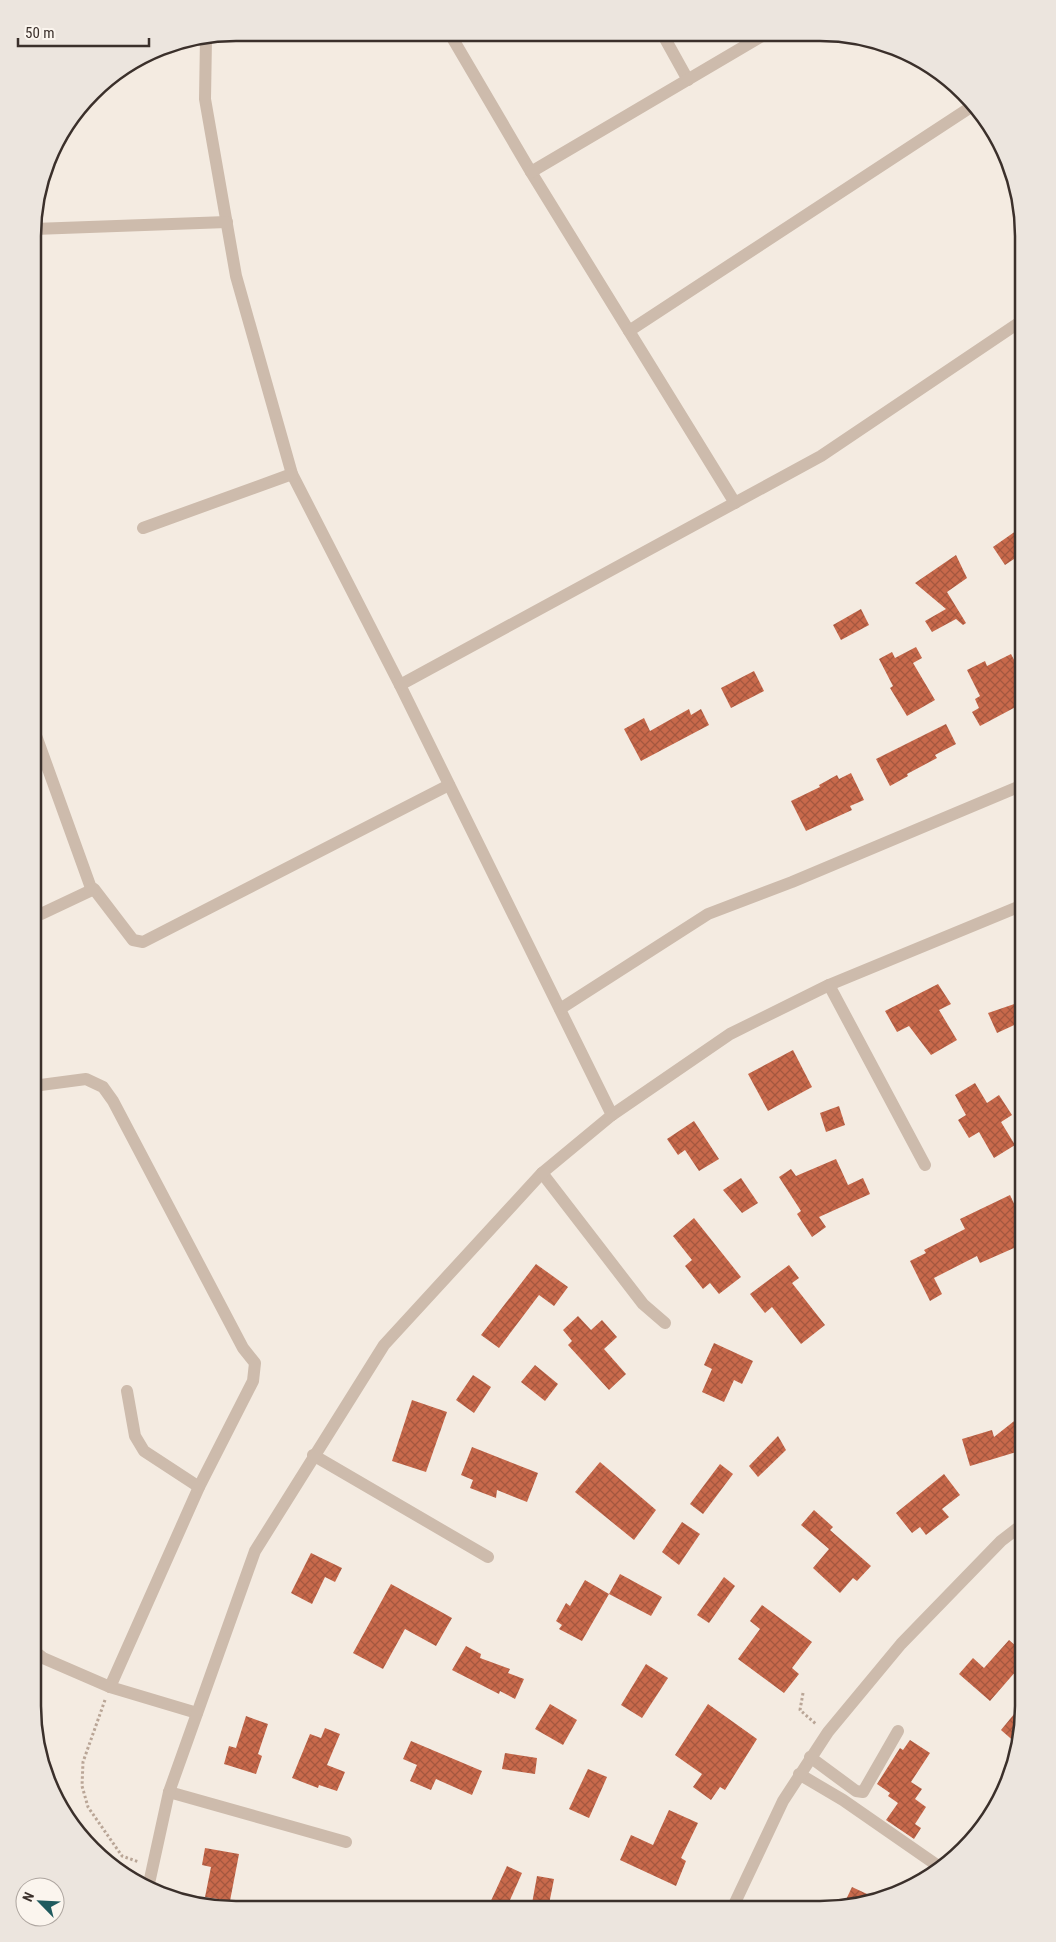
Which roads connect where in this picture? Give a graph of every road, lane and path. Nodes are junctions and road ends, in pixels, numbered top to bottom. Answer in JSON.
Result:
{"nodes":[{"id":1,"x":454,"y":41,"type":"edge"},
{"id":2,"x":666,"y":41,"type":"edge"},
{"id":3,"x":754,"y":41,"type":"edge"},
{"id":4,"x":206,"y":44,"type":"edge"},
{"id":5,"x":688,"y":80,"type":"junction"},
{"id":6,"x":967,"y":109,"type":"edge"},
{"id":7,"x":531,"y":172,"type":"junction"},
{"id":8,"x":227,"y":222,"type":"junction"},
{"id":9,"x":42,"y":229,"type":"edge"},
{"id":10,"x":1015,"y":326,"type":"edge"},
{"id":11,"x":629,"y":331,"type":"junction"},
{"id":12,"x":292,"y":474,"type":"junction"},
{"id":13,"x":735,"y":503,"type":"junction"},
{"id":14,"x":143,"y":528,"type":"dead end"},
{"id":15,"x":400,"y":685,"type":"junction"},
{"id":16,"x":41,"y":749,"type":"edge"},
{"id":17,"x":449,"y":784,"type":"junction"},
{"id":18,"x":1015,"y":788,"type":"edge"},
{"id":19,"x":91,"y":888,"type":"junction"},
{"id":20,"x":1015,"y":908,"type":"edge"},
{"id":21,"x":41,"y":914,"type":"edge"},
{"id":22,"x":829,"y":985,"type":"junction"},
{"id":23,"x":560,"y":1009,"type":"junction"},
{"id":24,"x":41,"y":1085,"type":"edge"},
{"id":25,"x":612,"y":1115,"type":"junction"},
{"id":26,"x":925,"y":1165,"type":"dead end"},
{"id":27,"x":542,"y":1173,"type":"junction"},
{"id":28,"x":665,"y":1322,"type":"dead end"},
{"id":29,"x":127,"y":1391,"type":"dead end"},
{"id":30,"x":313,"y":1455,"type":"junction"},
{"id":31,"x":199,"y":1487,"type":"junction"},
{"id":32,"x":1015,"y":1530,"type":"edge"},
{"id":33,"x":488,"y":1557,"type":"dead end"},
{"id":34,"x":41,"y":1656,"type":"edge"},
{"id":35,"x":110,"y":1687,"type":"junction"},
{"id":36,"x":802,"y":1694,"type":"dead end"},
{"id":37,"x":197,"y":1713,"type":"junction"},
{"id":38,"x":898,"y":1731,"type":"dead end"},
{"id":39,"x":828,"y":1732,"type":"junction"},
{"id":40,"x":810,"y":1757,"type":"junction"},
{"id":41,"x":798,"y":1774,"type":"junction"},
{"id":42,"x":169,"y":1792,"type":"junction"},
{"id":43,"x":346,"y":1842,"type":"dead end"},
{"id":44,"x":151,"y":1864,"type":"junction"},
{"id":45,"x":935,"y":1864,"type":"edge"},
{"id":46,"x":149,"y":1880,"type":"edge"},
{"id":47,"x":736,"y":1901,"type":"edge"}],
"edges":[{"from":1,"to":7,"type":"street"},
{"from":2,"to":5,"type":"street"},
{"from":3,"to":5,"type":"street"},
{"from":4,"to":8,"type":"street"},
{"from":5,"to":7,"type":"street"},
{"from":6,"to":11,"type":"street"},
{"from":7,"to":11,"type":"street"},
{"from":8,"to":9,"type":"street"},
{"from":8,"to":12,"type":"street"},
{"from":10,"to":13,"type":"street"},
{"from":11,"to":13,"type":"street"},
{"from":12,"to":14,"type":"street"},
{"from":12,"to":15,"type":"street"},
{"from":13,"to":15,"type":"street"},
{"from":15,"to":17,"type":"street"},
{"from":16,"to":19,"type":"street"},
{"from":17,"to":19,"type":"street"},
{"from":17,"to":23,"type":"street"},
{"from":18,"to":23,"type":"street"},
{"from":19,"to":21,"type":"street"},
{"from":20,"to":22,"type":"street"},
{"from":22,"to":25,"type":"street"},
{"from":22,"to":26,"type":"street"},
{"from":23,"to":25,"type":"street"},
{"from":24,"to":31,"type":"street"},
{"from":25,"to":27,"type":"street"},
{"from":27,"to":28,"type":"street"},
{"from":27,"to":30,"type":"street"},
{"from":29,"to":31,"type":"street"},
{"from":30,"to":33,"type":"street"},
{"from":30,"to":37,"type":"street"},
{"from":31,"to":35,"type":"street"},
{"from":32,"to":39,"type":"street"},
{"from":34,"to":35,"type":"street"},
{"from":35,"to":37,"type":"street"},
{"from":35,"to":44,"type":"path"},
{"from":36,"to":39,"type":"path"},
{"from":37,"to":42,"type":"street"},
{"from":38,"to":40,"type":"street"},
{"from":39,"to":40,"type":"street"},
{"from":40,"to":41,"type":"street"},
{"from":41,"to":45,"type":"street"},
{"from":41,"to":47,"type":"street"},
{"from":42,"to":43,"type":"street"},
{"from":42,"to":44,"type":"street"},
{"from":44,"to":46,"type":"street"}]}
